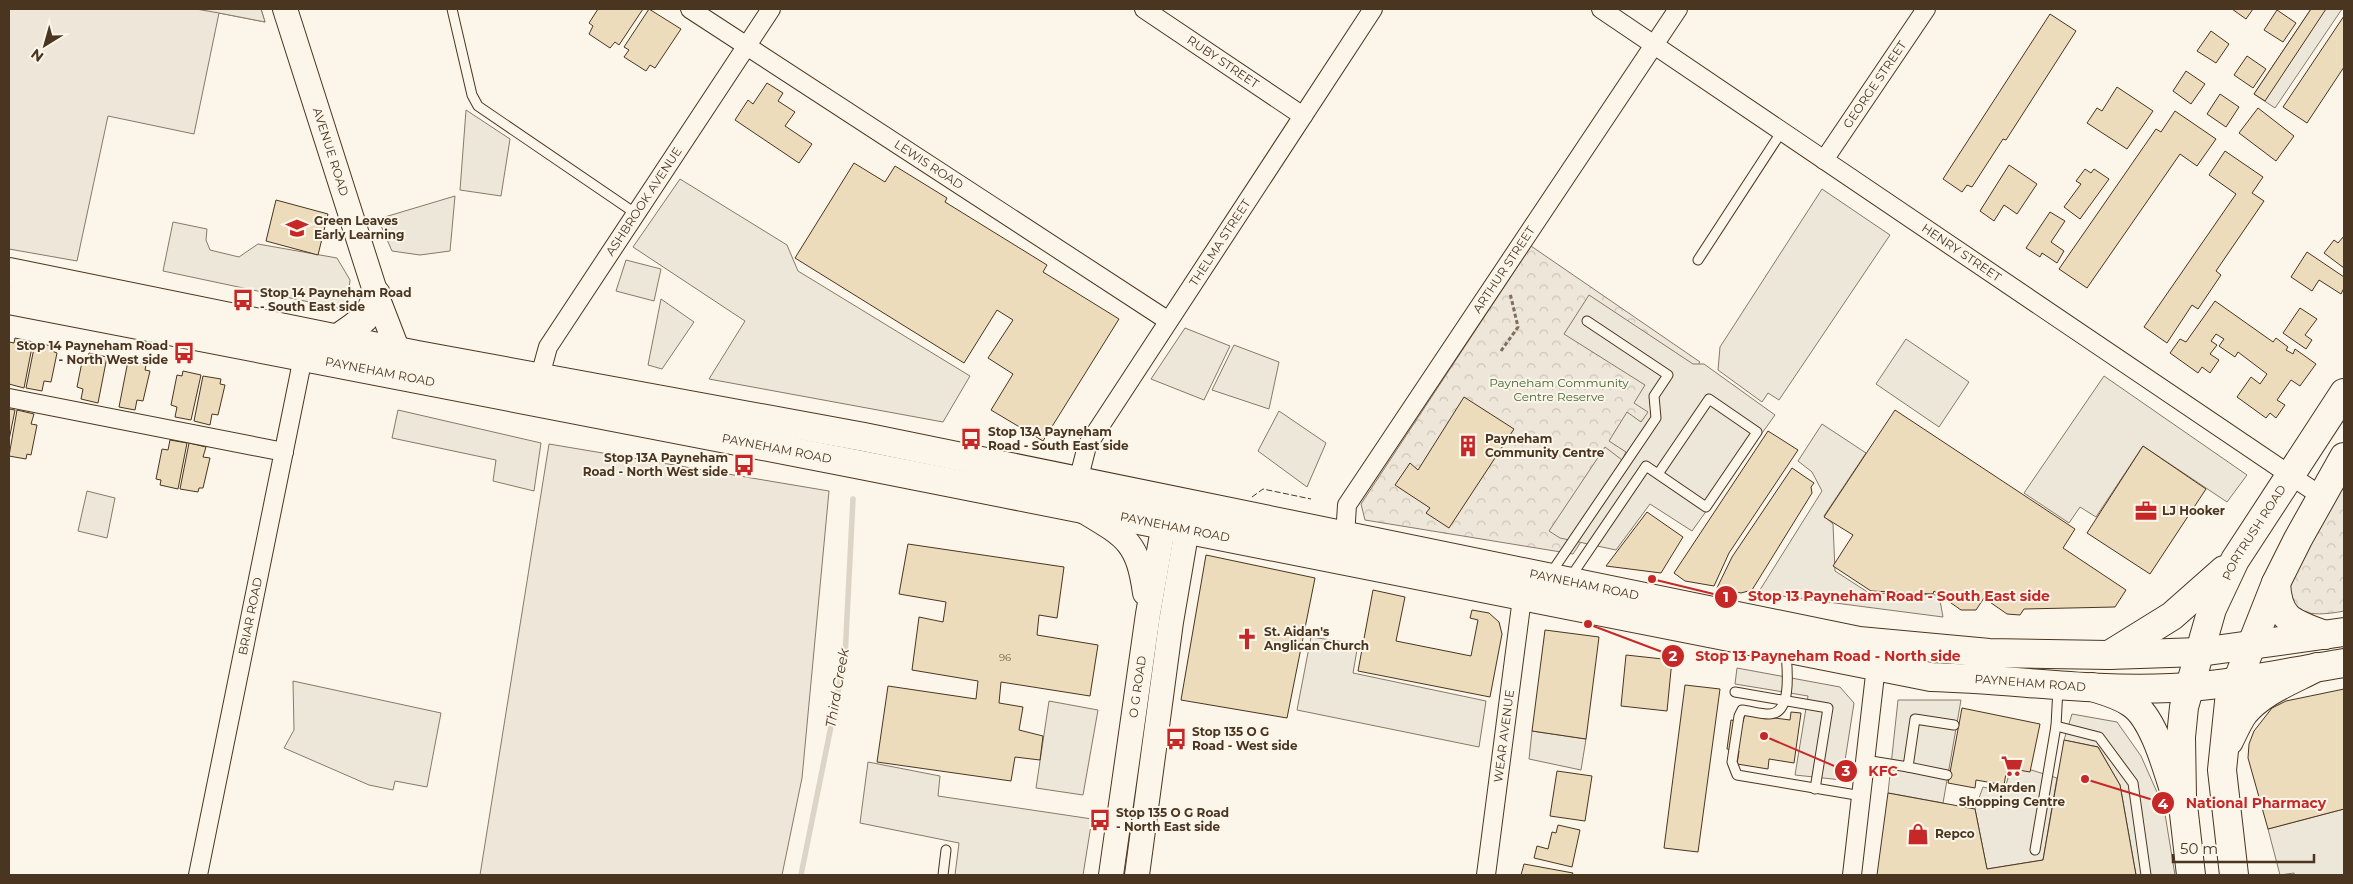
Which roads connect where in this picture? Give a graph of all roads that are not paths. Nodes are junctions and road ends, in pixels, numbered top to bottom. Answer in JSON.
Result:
{"nodes":[{"id":1,"x":285,"y":9,"type":"edge"},
{"id":2,"x":452,"y":9,"type":"edge"},
{"id":3,"x":690,"y":9,"type":"edge"},
{"id":4,"x":771,"y":9,"type":"edge"},
{"id":5,"x":1144,"y":9,"type":"edge"},
{"id":6,"x":1373,"y":9,"type":"edge"},
{"id":7,"x":1601,"y":9,"type":"edge"},
{"id":8,"x":1678,"y":9,"type":"edge"},
{"id":9,"x":1926,"y":9,"type":"edge"},
{"id":10,"x":1655,"y":45,"type":"junction"},
{"id":11,"x":745,"y":46,"type":"junction"},
{"id":12,"x":1303,"y":116,"type":"junction"},
{"id":13,"x":1782,"y":131,"type":"junction"},
{"id":14,"x":1824,"y":160,"type":"junction"},
{"id":15,"x":635,"y":213,"type":"junction"},
{"id":16,"x":1698,"y":260,"type":"dead end"},
{"id":17,"x":9,"y":272,"type":"edge"},
{"id":18,"x":376,"y":294,"type":"junction"},
{"id":19,"x":9,"y":300,"type":"edge"},
{"id":20,"x":194,"y":309,"type":"junction"},
{"id":21,"x":1167,"y":320,"type":"junction"},
{"id":22,"x":1586,"y":321,"type":"dead end"},
{"id":23,"x":338,"y":338,"type":"junction"},
{"id":24,"x":236,"y":344,"type":"junction"},
{"id":25,"x":398,"y":351,"type":"junction"},
{"id":26,"x":303,"y":357,"type":"junction"},
{"id":27,"x":362,"y":368,"type":"junction"},
{"id":28,"x":448,"y":385,"type":"junction"},
{"id":29,"x":540,"y":390,"type":"junction"},
{"id":30,"x":2344,"y":392,"type":"edge"},
{"id":31,"x":9,"y":398,"type":"edge"},
{"id":32,"x":284,"y":452,"type":"junction"},
{"id":33,"x":2344,"y":456,"type":"edge"},
{"id":34,"x":1658,"y":474,"type":"junction"},
{"id":35,"x":2290,"y":475,"type":"junction"},
{"id":36,"x":1077,"y":494,"type":"junction"},
{"id":37,"x":2321,"y":496,"type":"junction"},
{"id":38,"x":1177,"y":515,"type":"junction"},
{"id":39,"x":1345,"y":537,"type":"junction"},
{"id":40,"x":2235,"y":560,"type":"junction"},
{"id":41,"x":1558,"y":580,"type":"junction"},
{"id":42,"x":2276,"y":583,"type":"junction"},
{"id":43,"x":1522,"y":598,"type":"junction"},
{"id":44,"x":1148,"y":614,"type":"junction"},
{"id":45,"x":2335,"y":633,"type":"edge"},
{"id":46,"x":2251,"y":644,"type":"junction"},
{"id":47,"x":1786,"y":649,"type":"junction"},
{"id":48,"x":2200,"y":652,"type":"junction"},
{"id":49,"x":2109,"y":655,"type":"junction"},
{"id":50,"x":2344,"y":662,"type":"edge"},
{"id":51,"x":1876,"y":666,"type":"junction"},
{"id":52,"x":2318,"y":667,"type":"junction"},
{"id":53,"x":2238,"y":680,"type":"junction"},
{"id":54,"x":2058,"y":684,"type":"junction"},
{"id":55,"x":2092,"y":686,"type":"junction"},
{"id":56,"x":2190,"y":687,"type":"junction"},
{"id":57,"x":1735,"y":692,"type":"dead end"},
{"id":58,"x":1786,"y":700,"type":"junction"},
{"id":59,"x":1954,"y":726,"type":"dead end"},
{"id":60,"x":2056,"y":726,"type":"junction"},
{"id":61,"x":2223,"y":752,"type":"junction"},
{"id":62,"x":1865,"y":760,"type":"junction"},
{"id":63,"x":1908,"y":767,"type":"junction"},
{"id":64,"x":1947,"y":775,"type":"dead end"},
{"id":65,"x":1816,"y":789,"type":"junction"},
{"id":66,"x":1862,"y":796,"type":"junction"},
{"id":67,"x":2186,"y":824,"type":"junction"},
{"id":68,"x":946,"y":850,"type":"dead end"},
{"id":69,"x":2035,"y":850,"type":"dead end"},
{"id":70,"x":198,"y":875,"type":"edge"},
{"id":71,"x":943,"y":875,"type":"edge"},
{"id":72,"x":1111,"y":875,"type":"edge"},
{"id":73,"x":1137,"y":875,"type":"edge"},
{"id":74,"x":1486,"y":875,"type":"edge"},
{"id":75,"x":1852,"y":875,"type":"edge"},
{"id":76,"x":2146,"y":875,"type":"edge"},
{"id":77,"x":2191,"y":875,"type":"edge"},
{"id":78,"x":2234,"y":875,"type":"edge"}],
"edges":[{"from":1,"to":18,"type":"main road","name":"AVENUE ROAD"},
{"from":2,"to":15,"type":"lane"},
{"from":3,"to":11,"type":"street","name":"LEWIS ROAD"},
{"from":4,"to":11,"type":"street","name":"ASHBROOK AVENUE"},
{"from":5,"to":12,"type":"street","name":"RUBY STREET"},
{"from":6,"to":12,"type":"street","name":"THELMA STREET"},
{"from":7,"to":10,"type":"street","name":"HENRY STREET"},
{"from":8,"to":10,"type":"street","name":"ARTHUR STREET"},
{"from":9,"to":14,"type":"street","name":"GEORGE STREET"},
{"from":10,"to":13,"type":"street","name":"HENRY STREET"},
{"from":10,"to":39,"type":"street","name":"ARTHUR STREET"},
{"from":11,"to":15,"type":"street","name":"ASHBROOK AVENUE"},
{"from":11,"to":21,"type":"street","name":"LEWIS ROAD"},
{"from":12,"to":21,"type":"street","name":"THELMA STREET"},
{"from":13,"to":14,"type":"street","name":"HENRY STREET"},
{"from":13,"to":16,"type":"lane"},
{"from":14,"to":35,"type":"street","name":"HENRY STREET"},
{"from":15,"to":29,"type":"street","name":"ASHBROOK AVENUE"},
{"from":17,"to":20,"type":"main road","name":"PAYNEHAM ROAD"},
{"from":18,"to":23,"type":"main road"},
{"from":18,"to":25,"type":"main road","name":"AVENUE ROAD"},
{"from":19,"to":24,"type":"main road","name":"PAYNEHAM ROAD"},
{"from":20,"to":23,"type":"main road","name":"PAYNEHAM ROAD"},
{"from":20,"to":24,"type":"main road"},
{"from":21,"to":36,"type":"street","name":"THELMA STREET"},
{"from":22,"to":41,"type":"lane"},
{"from":23,"to":25,"type":"main road","name":"PAYNEHAM ROAD"},
{"from":24,"to":26,"type":"main road","name":"PAYNEHAM ROAD"},
{"from":25,"to":27,"type":"main road"},
{"from":25,"to":28,"type":"main road"},
{"from":25,"to":29,"type":"main road","name":"PAYNEHAM ROAD"},
{"from":26,"to":27,"type":"main road","name":"PAYNEHAM ROAD"},
{"from":26,"to":32,"type":"street","name":"BRIAR ROAD"},
{"from":27,"to":28,"type":"main road","name":"PAYNEHAM ROAD"},
{"from":28,"to":29,"type":"main road","name":"PAYNEHAM ROAD"},
{"from":29,"to":36,"type":"main road","name":"PAYNEHAM ROAD"},
{"from":30,"to":35,"type":"main road","name":"PORTRUSH ROAD"},
{"from":31,"to":32,"type":"street"},
{"from":32,"to":70,"type":"street","name":"BRIAR ROAD"},
{"from":33,"to":37,"type":"main road"},
{"from":34,"to":34,"type":"lane"},
{"from":34,"to":41,"type":"lane"},
{"from":35,"to":37,"type":"street","name":"HENRY STREET"},
{"from":35,"to":40,"type":"main road","name":"PORTRUSH ROAD"},
{"from":36,"to":38,"type":"main road","name":"PAYNEHAM ROAD"},
{"from":36,"to":44,"type":"main road"},
{"from":37,"to":42,"type":"main road"},
{"from":38,"to":39,"type":"main road","name":"PAYNEHAM ROAD"},
{"from":38,"to":43,"type":"main road","name":"PAYNEHAM ROAD"},
{"from":38,"to":44,"type":"main road","name":"O G ROAD"},
{"from":38,"to":73,"type":"main road","name":"O G ROAD"},
{"from":39,"to":41,"type":"main road","name":"PAYNEHAM ROAD"},
{"from":40,"to":48,"type":"main road","name":"PORTRUSH ROAD"},
{"from":40,"to":49,"type":"main road"},
{"from":41,"to":49,"type":"main road","name":"PAYNEHAM ROAD"},
{"from":42,"to":45,"type":"main road"},
{"from":42,"to":46,"type":"main road"},
{"from":43,"to":47,"type":"main road","name":"PAYNEHAM ROAD"},
{"from":43,"to":74,"type":"street","name":"WEAR AVENUE"},
{"from":44,"to":72,"type":"main road","name":"O G ROAD"},
{"from":45,"to":46,"type":"main road","name":"PAYNEHAM ROAD"},
{"from":46,"to":48,"type":"main road","name":"PAYNEHAM ROAD"},
{"from":46,"to":53,"type":"main road"},
{"from":47,"to":51,"type":"main road","name":"PAYNEHAM ROAD"},
{"from":47,"to":58,"type":"lane"},
{"from":48,"to":49,"type":"main road","name":"PAYNEHAM ROAD"},
{"from":48,"to":56,"type":"main road","name":"PORTRUSH ROAD"},
{"from":50,"to":52,"type":"main road","name":"PAYNEHAM ROAD"},
{"from":51,"to":54,"type":"main road","name":"PAYNEHAM ROAD"},
{"from":51,"to":62,"type":"street"},
{"from":52,"to":53,"type":"main road","name":"PAYNEHAM ROAD"},
{"from":52,"to":61,"type":"main road"},
{"from":53,"to":56,"type":"main road","name":"PAYNEHAM ROAD"},
{"from":53,"to":61,"type":"main road"},
{"from":54,"to":55,"type":"main road","name":"PAYNEHAM ROAD"},
{"from":54,"to":60,"type":"lane"},
{"from":55,"to":56,"type":"main road","name":"PAYNEHAM ROAD"},
{"from":55,"to":67,"type":"main road"},
{"from":56,"to":67,"type":"main road","name":"PORTRUSH ROAD"},
{"from":57,"to":58,"type":"lane"},
{"from":58,"to":65,"type":"lane"},
{"from":58,"to":65,"type":"lane"},
{"from":59,"to":63,"type":"lane"},
{"from":60,"to":69,"type":"lane"},
{"from":60,"to":76,"type":"lane"},
{"from":61,"to":78,"type":"main road"},
{"from":62,"to":63,"type":"lane"},
{"from":62,"to":66,"type":"street"},
{"from":63,"to":64,"type":"lane"},
{"from":65,"to":66,"type":"lane"},
{"from":66,"to":75,"type":"street"},
{"from":67,"to":77,"type":"main road"},
{"from":68,"to":71,"type":"lane"}]}
